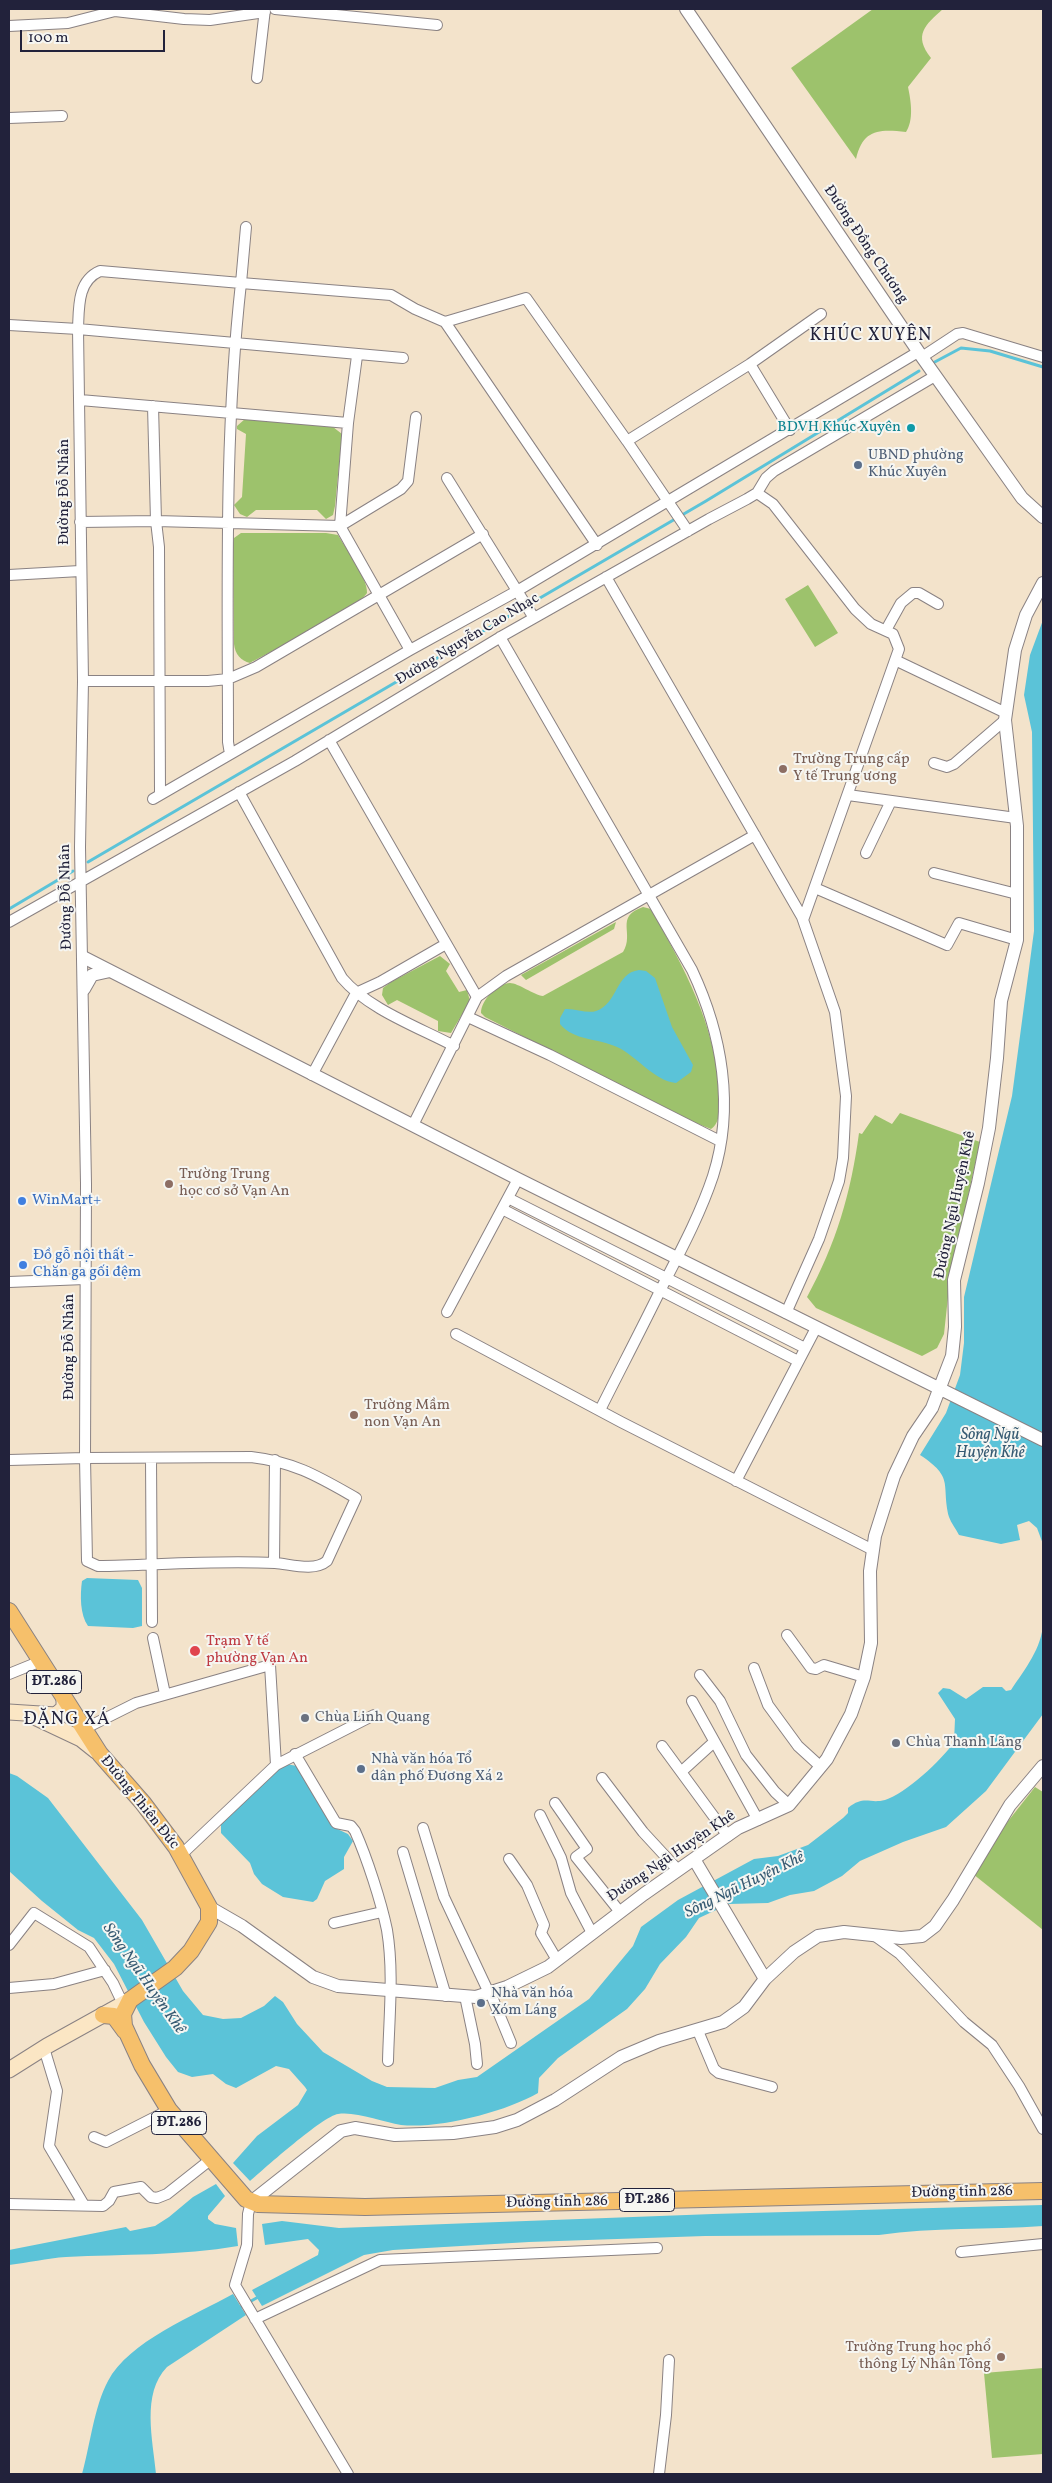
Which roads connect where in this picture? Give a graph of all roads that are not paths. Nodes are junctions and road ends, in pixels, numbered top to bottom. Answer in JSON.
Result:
{"nodes":[{"id":1,"x":686,"y":9,"type":"edge"},
{"id":2,"x":268,"y":10,"type":"edge"},
{"id":3,"x":437,"y":25,"type":"dead end"},
{"id":4,"x":9,"y":26,"type":"edge"},
{"id":5,"x":257,"y":78,"type":"dead end"},
{"id":6,"x":62,"y":116,"type":"dead end"},
{"id":7,"x":9,"y":118,"type":"edge"},
{"id":8,"x":246,"y":227,"type":"dead end"},
{"id":9,"x":241,"y":283,"type":"junction"},
{"id":10,"x":821,"y":314,"type":"dead end"},
{"id":11,"x":445,"y":322,"type":"junction"},
{"id":12,"x":9,"y":325,"type":"edge"},
{"id":13,"x":78,"y":329,"type":"junction"},
{"id":14,"x":235,"y":343,"type":"junction"},
{"id":15,"x":357,"y":356,"type":"junction"},
{"id":16,"x":1043,"y":357,"type":"edge"},
{"id":17,"x":403,"y":358,"type":"dead end"},
{"id":18,"x":926,"y":363,"type":"junction"},
{"id":19,"x":750,"y":364,"type":"junction"},
{"id":20,"x":80,"y":400,"type":"junction"},
{"id":21,"x":153,"y":406,"type":"junction"},
{"id":22,"x":231,"y":411,"type":"junction"},
{"id":23,"x":416,"y":417,"type":"dead end"},
{"id":24,"x":348,"y":423,"type":"junction"},
{"id":25,"x":790,"y":430,"type":"junction"},
{"id":26,"x":627,"y":441,"type":"junction"},
{"id":27,"x":447,"y":478,"type":"dead end"},
{"id":28,"x":757,"y":493,"type":"junction"},
{"id":29,"x":671,"y":504,"type":"junction"},
{"id":30,"x":1043,"y":517,"type":"edge"},
{"id":31,"x":156,"y":521,"type":"junction"},
{"id":32,"x":80,"y":522,"type":"junction"},
{"id":33,"x":228,"y":523,"type":"junction"},
{"id":34,"x":340,"y":526,"type":"junction"},
{"id":35,"x":686,"y":528,"type":"junction"},
{"id":36,"x":483,"y":534,"type":"junction"},
{"id":37,"x":597,"y":545,"type":"junction"},
{"id":38,"x":80,"y":571,"type":"junction"},
{"id":39,"x":9,"y":574,"type":"edge"},
{"id":40,"x":606,"y":577,"type":"junction"},
{"id":41,"x":1043,"y":583,"type":"edge"},
{"id":42,"x":518,"y":592,"type":"junction"},
{"id":43,"x":378,"y":595,"type":"junction"},
{"id":44,"x":938,"y":604,"type":"dead end"},
{"id":45,"x":532,"y":615,"type":"junction"},
{"id":46,"x":886,"y":630,"type":"junction"},
{"id":47,"x":500,"y":637,"type":"junction"},
{"id":48,"x":410,"y":650,"type":"junction"},
{"id":49,"x":895,"y":660,"type":"junction"},
{"id":50,"x":228,"y":679,"type":"junction"},
{"id":51,"x":83,"y":681,"type":"junction"},
{"id":52,"x":156,"y":682,"type":"junction"},
{"id":53,"x":1005,"y":716,"type":"junction"},
{"id":54,"x":329,"y":740,"type":"junction"},
{"id":55,"x":230,"y":754,"type":"junction"},
{"id":56,"x":934,"y":763,"type":"dead end"},
{"id":57,"x":239,"y":792,"type":"junction"},
{"id":58,"x":848,"y":795,"type":"junction"},
{"id":59,"x":891,"y":801,"type":"junction"},
{"id":60,"x":1016,"y":818,"type":"junction"},
{"id":61,"x":755,"y":835,"type":"junction"},
{"id":62,"x":866,"y":853,"type":"dead end"},
{"id":63,"x":934,"y":873,"type":"dead end"},
{"id":64,"x":81,"y":884,"type":"junction"},
{"id":65,"x":815,"y":888,"type":"junction"},
{"id":66,"x":1017,"y":894,"type":"junction"},
{"id":67,"x":649,"y":896,"type":"junction"},
{"id":68,"x":803,"y":920,"type":"junction"},
{"id":69,"x":9,"y":922,"type":"edge"},
{"id":70,"x":1017,"y":940,"type":"junction"},
{"id":71,"x":446,"y":944,"type":"junction"},
{"id":72,"x":83,"y":957,"type":"junction"},
{"id":73,"x":110,"y":970,"type":"junction"},
{"id":74,"x":84,"y":989,"type":"junction"},
{"id":75,"x":356,"y":993,"type":"junction"},
{"id":76,"x":477,"y":997,"type":"junction"},
{"id":77,"x":468,"y":1017,"type":"junction"},
{"id":78,"x":454,"y":1046,"type":"junction"},
{"id":79,"x":312,"y":1075,"type":"junction"},
{"id":80,"x":413,"y":1125,"type":"junction"},
{"id":81,"x":720,"y":1141,"type":"junction"},
{"id":82,"x":518,"y":1179,"type":"junction"},
{"id":83,"x":508,"y":1198,"type":"junction"},
{"id":84,"x":502,"y":1209,"type":"junction"},
{"id":85,"x":677,"y":1259,"type":"junction"},
{"id":86,"x":667,"y":1278,"type":"junction"},
{"id":87,"x":85,"y":1279,"type":"junction"},
{"id":88,"x":9,"y":1282,"type":"edge"},
{"id":89,"x":661,"y":1290,"type":"junction"},
{"id":90,"x":447,"y":1312,"type":"dead end"},
{"id":91,"x":786,"y":1313,"type":"junction"},
{"id":92,"x":816,"y":1328,"type":"junction"},
{"id":93,"x":456,"y":1334,"type":"dead end"},
{"id":94,"x":805,"y":1348,"type":"junction"},
{"id":95,"x":798,"y":1361,"type":"junction"},
{"id":96,"x":946,"y":1391,"type":"junction"},
{"id":97,"x":600,"y":1410,"type":"junction"},
{"id":98,"x":1043,"y":1440,"type":"edge"},
{"id":99,"x":85,"y":1458,"type":"junction"},
{"id":100,"x":151,"y":1458,"type":"junction"},
{"id":101,"x":9,"y":1460,"type":"edge"},
{"id":102,"x":275,"y":1460,"type":"junction"},
{"id":103,"x":736,"y":1482,"type":"junction"},
{"id":104,"x":873,"y":1550,"type":"junction"},
{"id":105,"x":274,"y":1563,"type":"junction"},
{"id":106,"x":150,"y":1565,"type":"junction"},
{"id":107,"x":9,"y":1610,"type":"edge"},
{"id":108,"x":152,"y":1622,"type":"dead end"},
{"id":109,"x":787,"y":1634,"type":"dead end"},
{"id":110,"x":153,"y":1638,"type":"dead end"},
{"id":111,"x":41,"y":1661,"type":"junction"},
{"id":112,"x":754,"y":1668,"type":"dead end"},
{"id":113,"x":9,"y":1674,"type":"edge"},
{"id":114,"x":700,"y":1675,"type":"dead end"},
{"id":115,"x":864,"y":1677,"type":"junction"},
{"id":116,"x":165,"y":1694,"type":"junction"},
{"id":117,"x":64,"y":1698,"type":"junction"},
{"id":118,"x":692,"y":1702,"type":"dead end"},
{"id":119,"x":9,"y":1712,"type":"edge"},
{"id":120,"x":28,"y":1714,"type":"junction"},
{"id":121,"x":374,"y":1715,"type":"dead end"},
{"id":122,"x":84,"y":1729,"type":"junction"},
{"id":123,"x":714,"y":1742,"type":"junction"},
{"id":124,"x":662,"y":1746,"type":"dead end"},
{"id":125,"x":100,"y":1754,"type":"junction"},
{"id":126,"x":295,"y":1754,"type":"junction"},
{"id":127,"x":276,"y":1765,"type":"junction"},
{"id":128,"x":1043,"y":1766,"type":"edge"},
{"id":129,"x":821,"y":1767,"type":"junction"},
{"id":130,"x":681,"y":1772,"type":"junction"},
{"id":131,"x":602,"y":1778,"type":"dead end"},
{"id":132,"x":555,"y":1803,"type":"dead end"},
{"id":133,"x":789,"y":1805,"type":"junction"},
{"id":134,"x":540,"y":1815,"type":"dead end"},
{"id":135,"x":758,"y":1820,"type":"junction"},
{"id":136,"x":423,"y":1828,"type":"dead end"},
{"id":137,"x":728,"y":1836,"type":"junction"},
{"id":138,"x":403,"y":1852,"type":"dead end"},
{"id":139,"x":180,"y":1855,"type":"junction"},
{"id":140,"x":509,"y":1858,"type":"dead end"},
{"id":141,"x":696,"y":1863,"type":"junction"},
{"id":142,"x":678,"y":1870,"type":"junction"},
{"id":143,"x":209,"y":1907,"type":"junction"},
{"id":144,"x":382,"y":1912,"type":"junction"},
{"id":145,"x":620,"y":1912,"type":"junction"},
{"id":146,"x":334,"y":1923,"type":"dead end"},
{"id":147,"x":592,"y":1933,"type":"junction"},
{"id":148,"x":875,"y":1936,"type":"junction"},
{"id":149,"x":9,"y":1946,"type":"edge"},
{"id":150,"x":557,"y":1960,"type":"junction"},
{"id":151,"x":105,"y":1970,"type":"junction"},
{"id":152,"x":765,"y":1979,"type":"junction"},
{"id":153,"x":9,"y":1988,"type":"edge"},
{"id":154,"x":390,"y":1990,"type":"junction"},
{"id":155,"x":489,"y":1992,"type":"junction"},
{"id":156,"x":446,"y":1996,"type":"junction"},
{"id":157,"x":465,"y":1996,"type":"junction"},
{"id":158,"x":126,"y":2002,"type":"junction"},
{"id":159,"x":103,"y":2015,"type":"junction"},
{"id":160,"x":698,"y":2030,"type":"junction"},
{"id":161,"x":125,"y":2031,"type":"junction"},
{"id":162,"x":512,"y":2043,"type":"dead end"},
{"id":163,"x":44,"y":2048,"type":"junction"},
{"id":164,"x":388,"y":2061,"type":"dead end"},
{"id":165,"x":477,"y":2064,"type":"dead end"},
{"id":166,"x":9,"y":2070,"type":"edge"},
{"id":167,"x":772,"y":2087,"type":"dead end"},
{"id":168,"x":169,"y":2110,"type":"junction"},
{"id":169,"x":1043,"y":2129,"type":"edge"},
{"id":170,"x":94,"y":2137,"type":"dead end"},
{"id":171,"x":210,"y":2160,"type":"junction"},
{"id":172,"x":1043,"y":2191,"type":"edge"},
{"id":173,"x":251,"y":2202,"type":"junction"},
{"id":174,"x":9,"y":2204,"type":"edge"},
{"id":175,"x":84,"y":2205,"type":"junction"},
{"id":176,"x":1043,"y":2244,"type":"edge"},
{"id":177,"x":657,"y":2248,"type":"dead end"},
{"id":178,"x":961,"y":2252,"type":"dead end"},
{"id":179,"x":253,"y":2316,"type":"junction"},
{"id":180,"x":669,"y":2360,"type":"dead end"},
{"id":181,"x":348,"y":2474,"type":"edge"},
{"id":182,"x":659,"y":2474,"type":"edge"}],
"edges":[{"from":1,"to":18,"type":"street","name":"Đường Đồng Chương"},
{"from":2,"to":3,"type":"street"},
{"from":2,"to":4,"type":"street"},
{"from":2,"to":5,"type":"street"},
{"from":6,"to":7,"type":"street"},
{"from":8,"to":9,"type":"street"},
{"from":9,"to":11,"type":"street","name":"Đường Đỗ Nhân"},
{"from":9,"to":13,"type":"street","name":"Đường Đỗ Nhân"},
{"from":9,"to":14,"type":"street"},
{"from":10,"to":19,"type":"street"},
{"from":11,"to":26,"type":"street"},
{"from":11,"to":37,"type":"street"},
{"from":12,"to":13,"type":"street"},
{"from":13,"to":14,"type":"street"},
{"from":13,"to":20,"type":"street","name":"Đường Đỗ Nhân"},
{"from":14,"to":15,"type":"street"},
{"from":14,"to":22,"type":"street"},
{"from":15,"to":17,"type":"street"},
{"from":15,"to":24,"type":"street"},
{"from":16,"to":18,"type":"street"},
{"from":18,"to":25,"type":"street"},
{"from":18,"to":28,"type":"street","name":"Đường Nguyễn Cao Nhạc"},
{"from":18,"to":30,"type":"street","name":"Đường Đồng Chương"},
{"from":19,"to":25,"type":"street"},
{"from":19,"to":26,"type":"street"},
{"from":20,"to":21,"type":"street"},
{"from":20,"to":32,"type":"street","name":"Đường Đỗ Nhân"},
{"from":21,"to":22,"type":"street"},
{"from":21,"to":31,"type":"street"},
{"from":22,"to":24,"type":"street"},
{"from":22,"to":33,"type":"street"},
{"from":23,"to":34,"type":"street"},
{"from":24,"to":34,"type":"street"},
{"from":25,"to":29,"type":"street"},
{"from":26,"to":29,"type":"street"},
{"from":27,"to":36,"type":"street"},
{"from":28,"to":35,"type":"street","name":"Đường Nguyễn Cao Nhạc"},
{"from":28,"to":46,"type":"street"},
{"from":29,"to":35,"type":"street"},
{"from":29,"to":37,"type":"street"},
{"from":31,"to":32,"type":"street"},
{"from":31,"to":33,"type":"street"},
{"from":31,"to":52,"type":"street"},
{"from":32,"to":38,"type":"street","name":"Đường Đỗ Nhân"},
{"from":33,"to":34,"type":"street"},
{"from":33,"to":50,"type":"street"},
{"from":34,"to":43,"type":"street"},
{"from":35,"to":40,"type":"street","name":"Đường Nguyễn Cao Nhạc"},
{"from":36,"to":42,"type":"street"},
{"from":36,"to":43,"type":"street"},
{"from":37,"to":42,"type":"street"},
{"from":38,"to":39,"type":"street"},
{"from":38,"to":51,"type":"street","name":"Đường Đỗ Nhân"},
{"from":40,"to":45,"type":"street","name":"Đường Nguyễn Cao Nhạc"},
{"from":40,"to":61,"type":"street"},
{"from":41,"to":53,"type":"street","name":"Đường Ngũ Huyện Khê"},
{"from":42,"to":45,"type":"street"},
{"from":42,"to":48,"type":"street"},
{"from":43,"to":48,"type":"street"},
{"from":43,"to":50,"type":"street"},
{"from":44,"to":46,"type":"street"},
{"from":45,"to":47,"type":"street","name":"Đường Nguyễn Cao Nhạc"},
{"from":46,"to":49,"type":"street"},
{"from":47,"to":54,"type":"street","name":"Đường Nguyễn Cao Nhạc"},
{"from":47,"to":67,"type":"street"},
{"from":48,"to":55,"type":"street"},
{"from":49,"to":53,"type":"street"},
{"from":49,"to":58,"type":"street"},
{"from":50,"to":52,"type":"street"},
{"from":50,"to":55,"type":"street"},
{"from":51,"to":52,"type":"street"},
{"from":51,"to":64,"type":"street","name":"Đường Đỗ Nhân"},
{"from":52,"to":55,"type":"street"},
{"from":53,"to":56,"type":"street"},
{"from":53,"to":60,"type":"street","name":"Đường Ngũ Huyện Khê"},
{"from":54,"to":57,"type":"street","name":"Đường Nguyễn Cao Nhạc"},
{"from":54,"to":71,"type":"street"},
{"from":57,"to":64,"type":"street","name":"Đường Nguyễn Cao Nhạc"},
{"from":57,"to":75,"type":"street"},
{"from":58,"to":59,"type":"street"},
{"from":58,"to":65,"type":"street"},
{"from":59,"to":60,"type":"street"},
{"from":59,"to":62,"type":"street"},
{"from":60,"to":66,"type":"street","name":"Đường Ngũ Huyện Khê"},
{"from":61,"to":67,"type":"street"},
{"from":61,"to":68,"type":"street"},
{"from":63,"to":66,"type":"street"},
{"from":64,"to":69,"type":"street","name":"Đường Nguyễn Cao Nhạc"},
{"from":64,"to":72,"type":"street","name":"Đường Đỗ Nhân"},
{"from":65,"to":68,"type":"street"},
{"from":65,"to":70,"type":"street"},
{"from":66,"to":70,"type":"street","name":"Đường Ngũ Huyện Khê"},
{"from":67,"to":76,"type":"street"},
{"from":67,"to":81,"type":"street"},
{"from":68,"to":91,"type":"street"},
{"from":70,"to":96,"type":"street","name":"Đường Ngũ Huyện Khê"},
{"from":71,"to":75,"type":"street"},
{"from":71,"to":76,"type":"street"},
{"from":72,"to":73,"type":"street"},
{"from":72,"to":74,"type":"street","name":"Đường Đỗ Nhân"},
{"from":73,"to":74,"type":"street"},
{"from":73,"to":79,"type":"street"},
{"from":74,"to":87,"type":"street","name":"Đường Đỗ Nhân"},
{"from":75,"to":78,"type":"street"},
{"from":75,"to":79,"type":"street"},
{"from":76,"to":77,"type":"street"},
{"from":77,"to":78,"type":"street"},
{"from":77,"to":81,"type":"street"},
{"from":78,"to":80,"type":"street"},
{"from":79,"to":80,"type":"street"},
{"from":80,"to":82,"type":"street"},
{"from":81,"to":85,"type":"street"},
{"from":82,"to":83,"type":"street"},
{"from":82,"to":85,"type":"street"},
{"from":83,"to":84,"type":"street"},
{"from":83,"to":86,"type":"street"},
{"from":84,"to":89,"type":"street"},
{"from":84,"to":90,"type":"street"},
{"from":85,"to":86,"type":"street"},
{"from":85,"to":91,"type":"street"},
{"from":86,"to":89,"type":"street"},
{"from":86,"to":94,"type":"street"},
{"from":87,"to":88,"type":"street"},
{"from":87,"to":99,"type":"street","name":"Đường Đỗ Nhân"},
{"from":89,"to":95,"type":"street"},
{"from":89,"to":97,"type":"street"},
{"from":91,"to":92,"type":"street"},
{"from":92,"to":94,"type":"street"},
{"from":92,"to":96,"type":"street"},
{"from":93,"to":97,"type":"street"},
{"from":94,"to":95,"type":"street"},
{"from":95,"to":103,"type":"street"},
{"from":96,"to":98,"type":"street"},
{"from":96,"to":104,"type":"street","name":"Đường Ngũ Huyện Khê"},
{"from":97,"to":103,"type":"street"},
{"from":99,"to":100,"type":"street"},
{"from":99,"to":101,"type":"street"},
{"from":99,"to":106,"type":"street","name":"Đường Đỗ Nhân"},
{"from":100,"to":102,"type":"street"},
{"from":100,"to":106,"type":"street"},
{"from":102,"to":105,"type":"street"},
{"from":102,"to":105,"type":"street"},
{"from":103,"to":104,"type":"street"},
{"from":104,"to":115,"type":"street","name":"Đường Ngũ Huyện Khê"},
{"from":105,"to":106,"type":"street"},
{"from":106,"to":108,"type":"street"},
{"from":107,"to":111,"type":"main road","name":"Đường Thiên Đức","number":"ĐT.286"},
{"from":109,"to":115,"type":"street"},
{"from":110,"to":116,"type":"street"},
{"from":111,"to":113,"type":"street"},
{"from":111,"to":117,"type":"main road","name":"Đường Thiên Đức","number":"ĐT.286"},
{"from":112,"to":129,"type":"street"},
{"from":114,"to":133,"type":"street"},
{"from":115,"to":129,"type":"street","name":"Đường Ngũ Huyện Khê"},
{"from":116,"to":122,"type":"street"},
{"from":116,"to":127,"type":"street"},
{"from":117,"to":120,"type":"main road"},
{"from":117,"to":122,"type":"main road","name":"Đường Thiên Đức","number":"ĐT.286"},
{"from":118,"to":123,"type":"street"},
{"from":119,"to":120,"type":"main road"},
{"from":120,"to":125,"type":"main road"},
{"from":121,"to":126,"type":"street"},
{"from":122,"to":125,"type":"main road","name":"Đường Thiên Đức","number":"ĐT.286"},
{"from":123,"to":130,"type":"street"},
{"from":123,"to":135,"type":"street"},
{"from":124,"to":130,"type":"street"},
{"from":125,"to":139,"type":"main road","name":"Đường Thiên Đức","number":"ĐT.286"},
{"from":126,"to":127,"type":"street"},
{"from":126,"to":144,"type":"street"},
{"from":127,"to":139,"type":"street"},
{"from":128,"to":148,"type":"street"},
{"from":129,"to":133,"type":"street","name":"Đường Ngũ Huyện Khê"},
{"from":130,"to":137,"type":"street"},
{"from":131,"to":142,"type":"street"},
{"from":132,"to":145,"type":"street"},
{"from":133,"to":135,"type":"street","name":"Đường Ngũ Huyện Khê"},
{"from":134,"to":147,"type":"street"},
{"from":135,"to":137,"type":"street","name":"Đường Ngũ Huyện Khê"},
{"from":136,"to":155,"type":"street"},
{"from":137,"to":141,"type":"street","name":"Đường Ngũ Huyện Khê"},
{"from":138,"to":156,"type":"street"},
{"from":139,"to":143,"type":"main road","name":"Đường Thiên Đức","number":"ĐT.286"},
{"from":140,"to":150,"type":"street"},
{"from":141,"to":142,"type":"street","name":"Đường Ngũ Huyện Khê"},
{"from":141,"to":152,"type":"street"},
{"from":142,"to":145,"type":"street","name":"Đường Ngũ Huyện Khê"},
{"from":143,"to":154,"type":"street","name":"Đường Ngũ Huyện Khê"},
{"from":143,"to":158,"type":"main road"},
{"from":144,"to":146,"type":"street"},
{"from":144,"to":154,"type":"street"},
{"from":145,"to":147,"type":"street","name":"Đường Ngũ Huyện Khê"},
{"from":147,"to":150,"type":"street","name":"Đường Ngũ Huyện Khê"},
{"from":148,"to":152,"type":"street"},
{"from":148,"to":169,"type":"street"},
{"from":149,"to":151,"type":"street"},
{"from":150,"to":155,"type":"street","name":"Đường Ngũ Huyện Khê"},
{"from":151,"to":153,"type":"street"},
{"from":151,"to":158,"type":"street"},
{"from":152,"to":160,"type":"street"},
{"from":154,"to":156,"type":"street","name":"Đường Ngũ Huyện Khê"},
{"from":154,"to":164,"type":"street"},
{"from":155,"to":157,"type":"street","name":"Đường Ngũ Huyện Khê"},
{"from":155,"to":162,"type":"street"},
{"from":156,"to":157,"type":"street","name":"Đường Ngũ Huyện Khê"},
{"from":157,"to":165,"type":"street"},
{"from":158,"to":159,"type":"main road"},
{"from":158,"to":161,"type":"main road"},
{"from":159,"to":161,"type":"main road","number":"ĐT.286"},
{"from":159,"to":163,"type":"main road"},
{"from":160,"to":167,"type":"street"},
{"from":160,"to":173,"type":"street"},
{"from":161,"to":168,"type":"main road","number":"ĐT.286"},
{"from":163,"to":166,"type":"main road"},
{"from":163,"to":175,"type":"street"},
{"from":168,"to":170,"type":"street"},
{"from":168,"to":171,"type":"main road","number":"ĐT.286"},
{"from":171,"to":173,"type":"main road","number":"ĐT.286"},
{"from":171,"to":175,"type":"street"},
{"from":172,"to":173,"type":"main road","name":"Đường tỉnh 286","number":"ĐT.286"},
{"from":173,"to":179,"type":"street"},
{"from":174,"to":175,"type":"street"},
{"from":176,"to":178,"type":"street"},
{"from":177,"to":179,"type":"street"},
{"from":179,"to":181,"type":"street"},
{"from":180,"to":182,"type":"street"}]}
